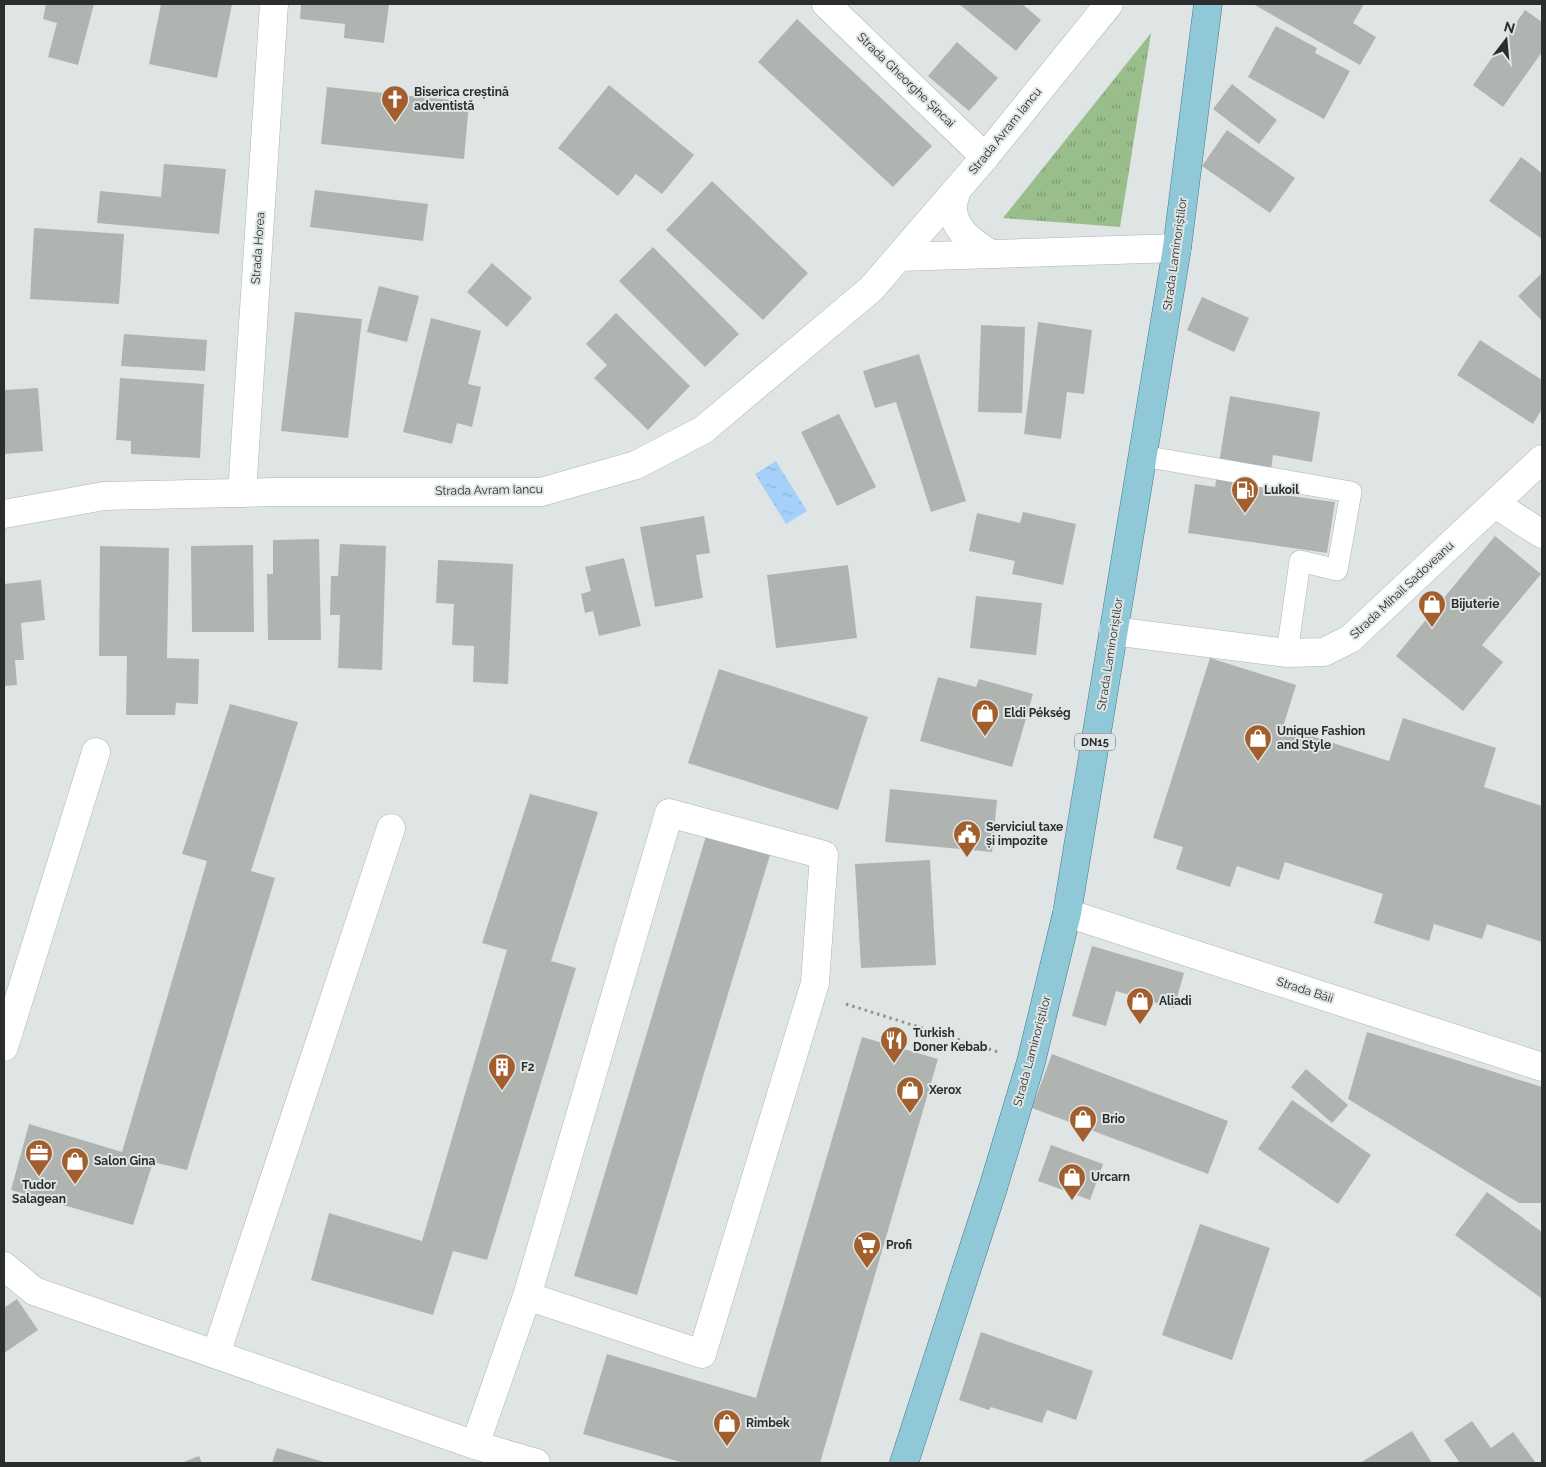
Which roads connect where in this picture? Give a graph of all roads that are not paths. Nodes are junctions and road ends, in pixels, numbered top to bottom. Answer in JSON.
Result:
{"nodes":[{"id":1,"x":274,"y":4,"type":"edge"},
{"id":2,"x":826,"y":4,"type":"edge"},
{"id":3,"x":1109,"y":4,"type":"edge"},
{"id":4,"x":1208,"y":4,"type":"edge"},
{"id":5,"x":985,"y":157,"type":"junction"},
{"id":6,"x":957,"y":190,"type":"junction"},
{"id":7,"x":1177,"y":248,"type":"junction"},
{"id":8,"x":991,"y":254,"type":"junction"},
{"id":9,"x":899,"y":257,"type":"junction"},
{"id":10,"x":1143,"y":456,"type":"junction"},
{"id":11,"x":1542,"y":459,"type":"edge"},
{"id":12,"x":242,"y":493,"type":"junction"},
{"id":13,"x":1495,"y":504,"type":"junction"},
{"id":14,"x":4,"y":514,"type":"edge"},
{"id":15,"x":1542,"y":534,"type":"edge"},
{"id":16,"x":1113,"y":631,"type":"junction"},
{"id":17,"x":1287,"y":653,"type":"junction"},
{"id":18,"x":96,"y":752,"type":"dead end"},
{"id":19,"x":391,"y":828,"type":"dead end"},
{"id":20,"x":1067,"y":913,"type":"junction"},
{"id":21,"x":4,"y":1047,"type":"edge"},
{"id":22,"x":1542,"y":1067,"type":"edge"},
{"id":23,"x":4,"y":1266,"type":"edge"},
{"id":24,"x":527,"y":1296,"type":"junction"},
{"id":25,"x":216,"y":1354,"type":"junction"},
{"id":26,"x":475,"y":1445,"type":"junction"},
{"id":27,"x":536,"y":1463,"type":"edge"},
{"id":28,"x":904,"y":1463,"type":"edge"}],
"edges":[{"from":1,"to":12,"type":"street","name":"Strada Horea"},
{"from":2,"to":5,"type":"street","name":"Strada Gheorghe Șincai"},
{"from":3,"to":5,"type":"street","name":"Strada Avram Iancu"},
{"from":4,"to":7,"type":"main road","name":"Strada Laminoriștilor","number":"DN15"},
{"from":5,"to":6,"type":"street","name":"Strada Avram Iancu"},
{"from":6,"to":8,"type":"street"},
{"from":6,"to":9,"type":"street","name":"Strada Avram Iancu"},
{"from":7,"to":8,"type":"street"},
{"from":7,"to":10,"type":"main road","name":"Strada Laminoriștilor","number":"DN15"},
{"from":8,"to":9,"type":"street"},
{"from":9,"to":12,"type":"street","name":"Strada Avram Iancu"},
{"from":10,"to":16,"type":"main road","name":"Strada Laminoriștilor","number":"DN15"},
{"from":10,"to":17,"type":"lane"},
{"from":11,"to":13,"type":"street","name":"Strada Mihail Sadoveanu"},
{"from":12,"to":14,"type":"street","name":"Strada Avram Iancu"},
{"from":13,"to":15,"type":"street"},
{"from":13,"to":17,"type":"street","name":"Strada Mihail Sadoveanu"},
{"from":16,"to":17,"type":"street","name":"Strada Mihail Sadoveanu"},
{"from":16,"to":20,"type":"main road","name":"Strada Laminoriștilor","number":"DN15"},
{"from":18,"to":21,"type":"street"},
{"from":19,"to":25,"type":"street"},
{"from":20,"to":22,"type":"street","name":"Strada Băii"},
{"from":20,"to":28,"type":"main road","name":"Strada Laminoriștilor","number":"DN15"},
{"from":23,"to":25,"type":"street"},
{"from":24,"to":24,"type":"street"},
{"from":24,"to":26,"type":"street"},
{"from":25,"to":26,"type":"street"},
{"from":26,"to":27,"type":"street"}]}
